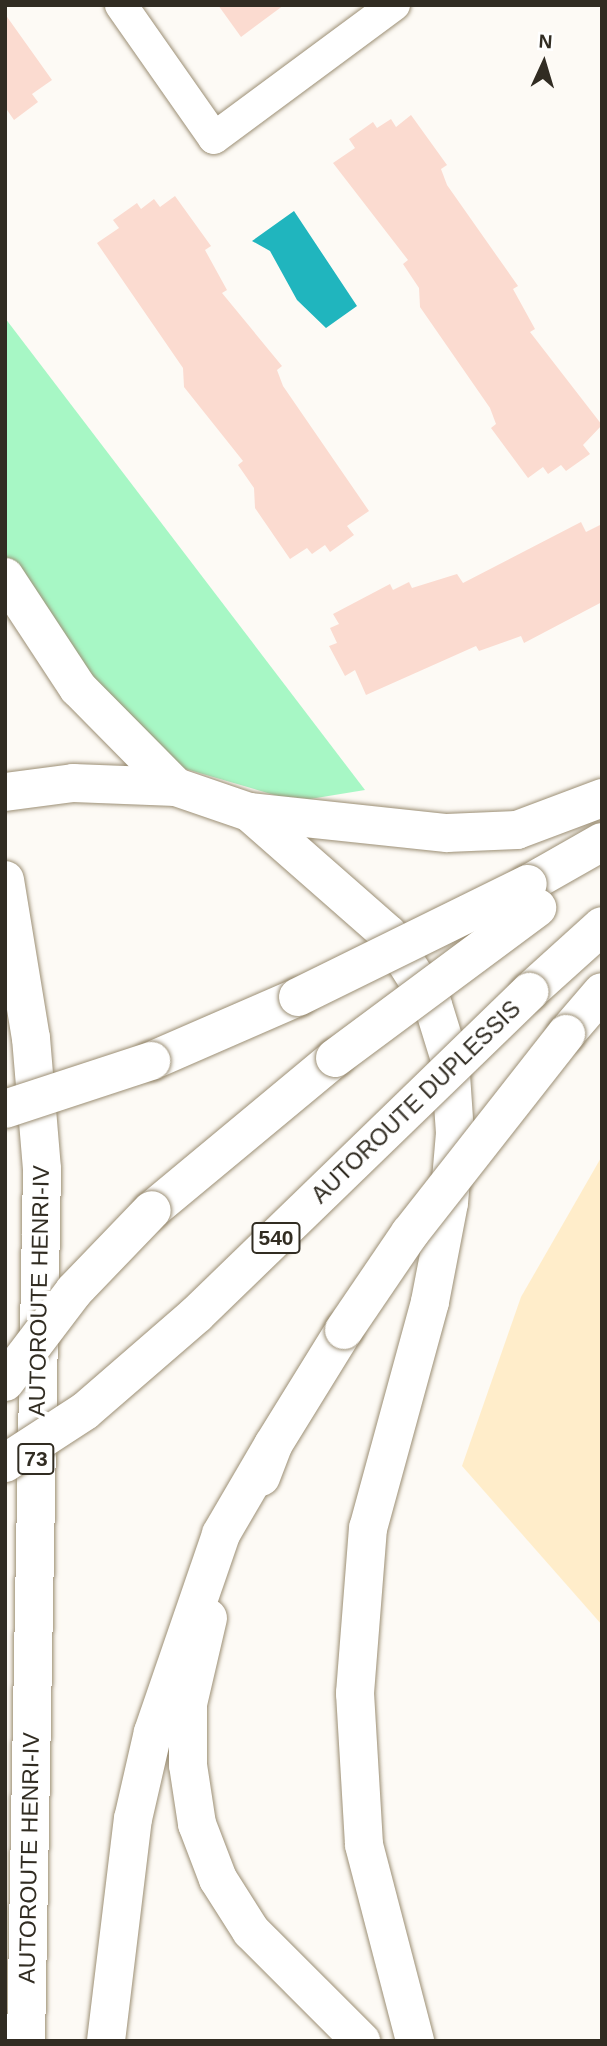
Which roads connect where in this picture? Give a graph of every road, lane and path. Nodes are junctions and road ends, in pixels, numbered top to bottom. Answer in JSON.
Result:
{"nodes":[{"id":1,"x":121,"y":5,"type":"edge"},
{"id":2,"x":394,"y":5,"type":"edge"},
{"id":3,"x":5,"y":577,"type":"edge"},
{"id":4,"x":176,"y":788,"type":"junction"},
{"id":5,"x":5,"y":792,"type":"edge"},
{"id":6,"x":602,"y":798,"type":"edge"},
{"id":7,"x":249,"y":813,"type":"junction"},
{"id":8,"x":602,"y":842,"type":"edge"},
{"id":9,"x":602,"y":862,"type":"edge"},
{"id":10,"x":5,"y":880,"type":"edge"},
{"id":11,"x":532,"y":896,"type":"junction"},
{"id":12,"x":602,"y":926,"type":"edge"},
{"id":13,"x":602,"y":992,"type":"edge"},
{"id":14,"x":5,"y":1110,"type":"edge"},
{"id":15,"x":5,"y":1382,"type":"edge"},
{"id":16,"x":273,"y":1445,"type":"junction"},
{"id":17,"x":5,"y":1463,"type":"edge"},
{"id":18,"x":26,"y":2041,"type":"edge"},
{"id":19,"x":106,"y":2041,"type":"edge"},
{"id":20,"x":361,"y":2041,"type":"edge"},
{"id":21,"x":415,"y":2041,"type":"edge"}],
"edges":[{"from":1,"to":2,"type":"street"},
{"from":3,"to":4,"type":"highway"},
{"from":4,"to":5,"type":"highway"},
{"from":4,"to":7,"type":"highway"},
{"from":6,"to":7,"type":"highway"},
{"from":7,"to":21,"type":"highway"},
{"from":8,"to":11,"type":"highway"},
{"from":9,"to":11,"type":"highway"},
{"from":10,"to":18,"type":"highway","name":"AUTOROUTE HENRI-IV","number":"73"},
{"from":11,"to":14,"type":"highway","bridge":true},
{"from":11,"to":15,"type":"highway","bridge":true},
{"from":12,"to":17,"type":"highway","name":"AUTOROUTE DUPLESSIS","number":"540","bridge":true},
{"from":13,"to":16,"type":"highway","bridge":true},
{"from":16,"to":19,"type":"highway"},
{"from":16,"to":20,"type":"highway"}]}
